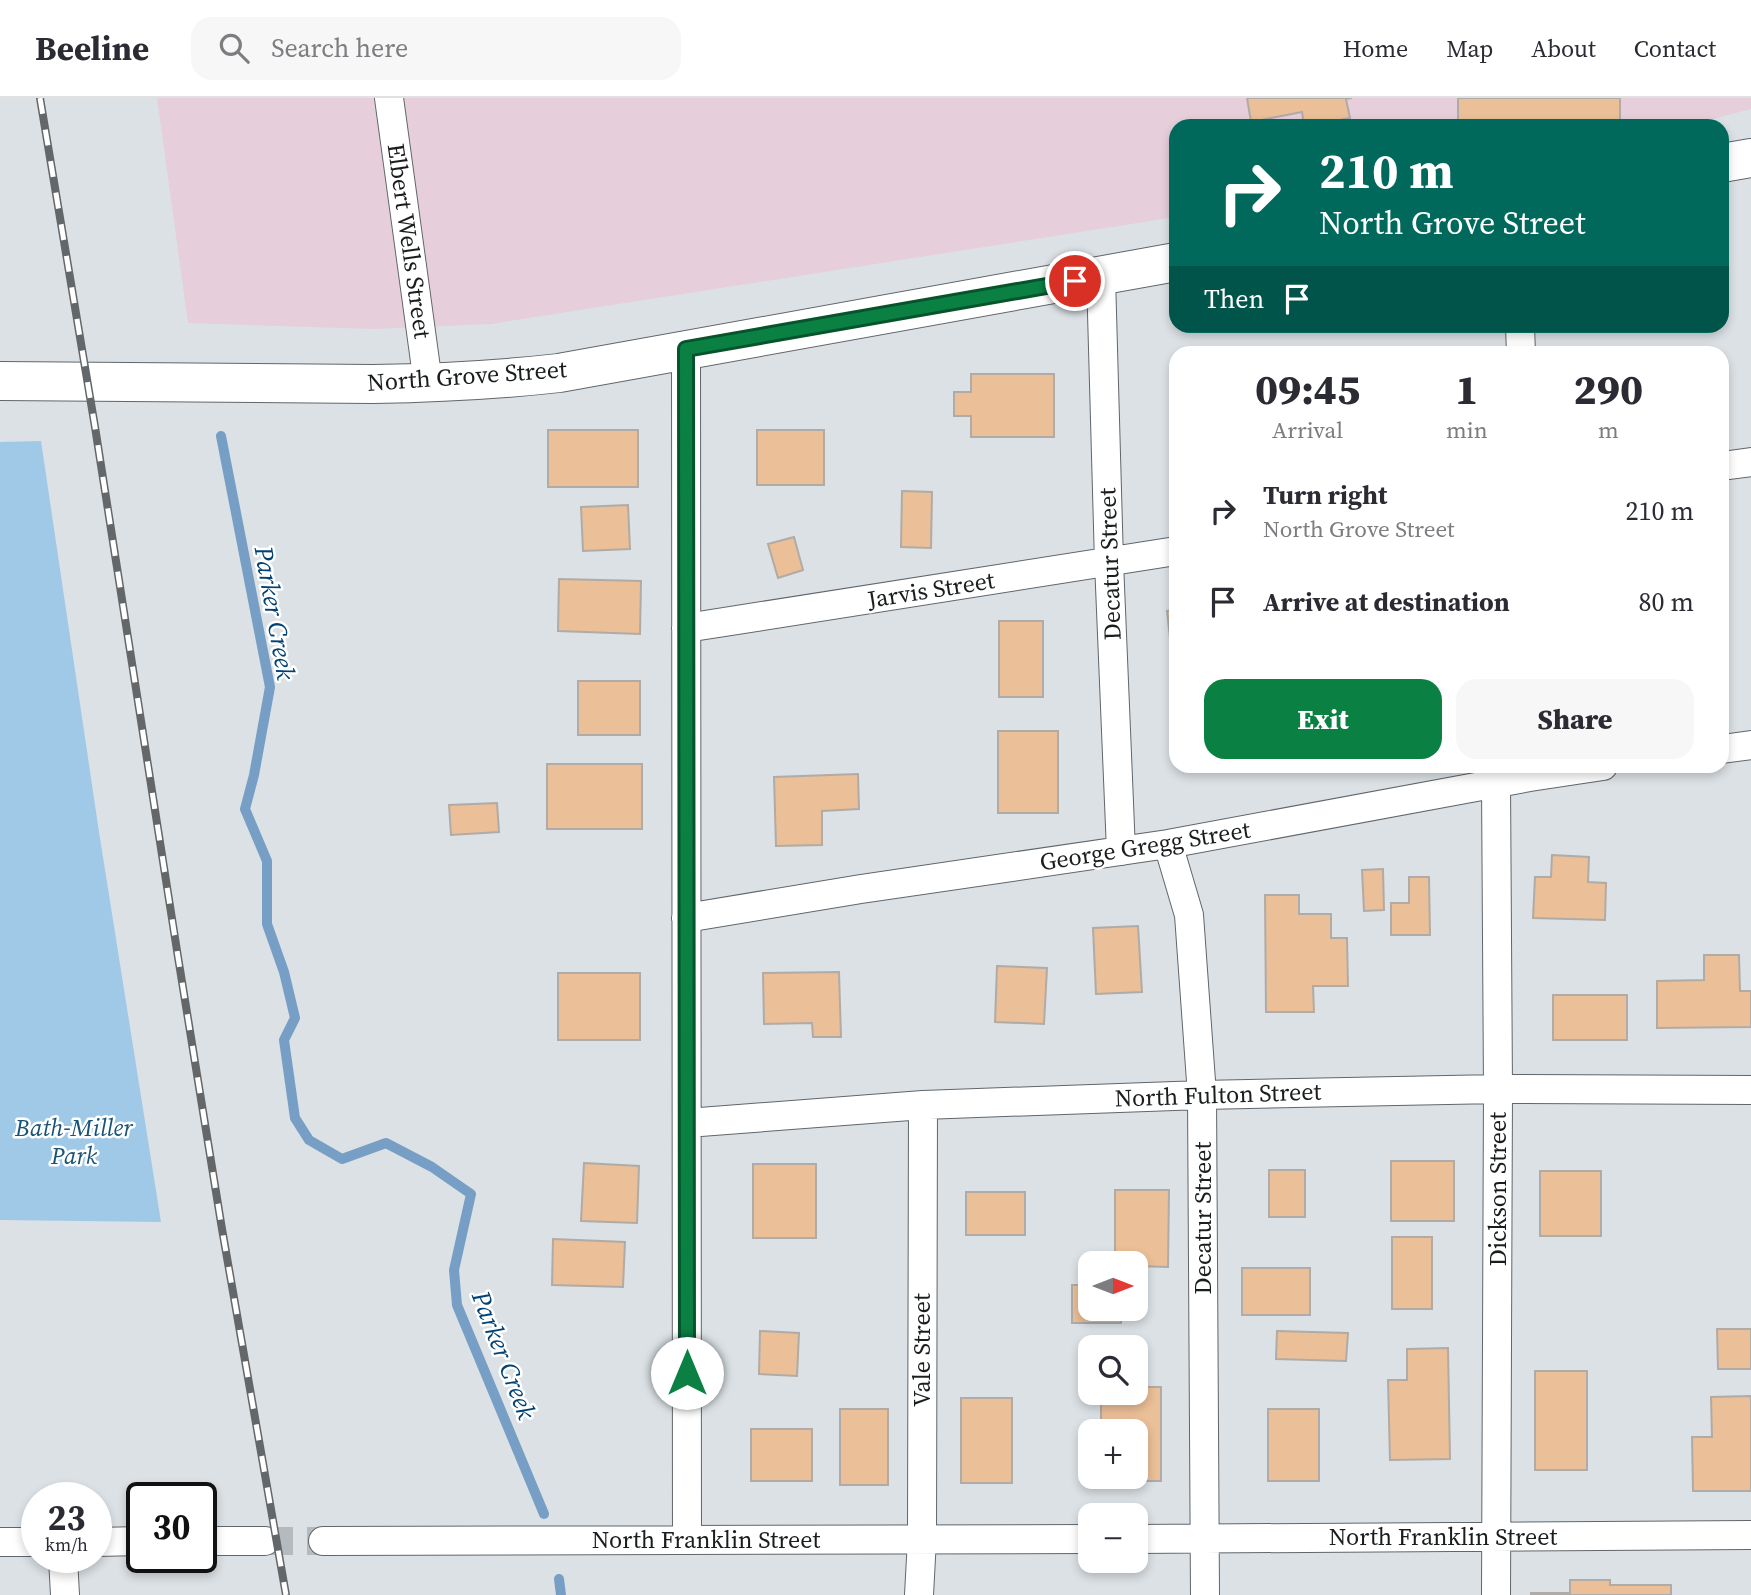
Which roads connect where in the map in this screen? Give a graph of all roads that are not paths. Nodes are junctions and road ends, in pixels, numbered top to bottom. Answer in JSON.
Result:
{"nodes":[{"id":1,"x":389,"y":98,"type":"edge"},
{"id":2,"x":1751,"y":158,"type":"edge"},
{"id":3,"x":1729,"y":162,"type":"edge"},
{"id":4,"x":1169,"y":263,"type":"edge"},
{"id":5,"x":1101,"y":277,"type":"junction"},
{"id":6,"x":686,"y":349,"type":"junction"},
{"id":7,"x":0,"y":381,"type":"edge"},
{"id":8,"x":428,"y":383,"type":"junction"},
{"id":9,"x":1751,"y":462,"type":"edge"},
{"id":10,"x":1729,"y":466,"type":"edge"},
{"id":11,"x":1169,"y":552,"type":"edge"},
{"id":12,"x":1109,"y":562,"type":"junction"},
{"id":13,"x":686,"y":628,"type":"junction"},
{"id":14,"x":1751,"y":745,"type":"edge"},
{"id":15,"x":1729,"y":748,"type":"edge"},
{"id":16,"x":1527,"y":773,"type":"edge"},
{"id":17,"x":1496,"y":783,"type":"junction"},
{"id":18,"x":1168,"y":844,"type":"junction"},
{"id":19,"x":1121,"y":851,"type":"junction"},
{"id":20,"x":686,"y":918,"type":"junction"},
{"id":21,"x":1498,"y":1089,"type":"junction"},
{"id":22,"x":1751,"y":1090,"type":"edge"},
{"id":23,"x":1202,"y":1095,"type":"junction"},
{"id":24,"x":923,"y":1105,"type":"junction"},
{"id":25,"x":687,"y":1123,"type":"junction"},
{"id":26,"x":1751,"y":1535,"type":"edge"},
{"id":27,"x":1495,"y":1537,"type":"junction"},
{"id":28,"x":922,"y":1539,"type":"junction"},
{"id":29,"x":1078,"y":1539,"type":"edge"},
{"id":30,"x":1148,"y":1539,"type":"edge"},
{"id":31,"x":1205,"y":1539,"type":"junction"},
{"id":32,"x":687,"y":1540,"type":"junction"},
{"id":33,"x":217,"y":1541,"type":"edge"},
{"id":34,"x":265,"y":1541,"type":"tunnel mouth"},
{"id":35,"x":323,"y":1541,"type":"tunnel mouth"},
{"id":36,"x":0,"y":1542,"type":"edge"},
{"id":37,"x":21,"y":1542,"type":"edge"},
{"id":38,"x":64,"y":1573,"type":"edge"},
{"id":39,"x":65,"y":1595,"type":"edge"},
{"id":40,"x":919,"y":1595,"type":"edge"},
{"id":41,"x":1205,"y":1595,"type":"edge"},
{"id":42,"x":1496,"y":1595,"type":"edge"}],
"edges":[{"from":1,"to":8,"type":"street","name":"Elbert Wells Street"},
{"from":2,"to":3,"type":"main road"},
{"from":4,"to":5,"type":"main road","name":"North Grove Street"},
{"from":5,"to":6,"type":"main road","name":"North Grove Street"},
{"from":5,"to":12,"type":"street","name":"Decatur Street"},
{"from":6,"to":8,"type":"main road","name":"North Grove Street"},
{"from":6,"to":13,"type":"street"},
{"from":7,"to":8,"type":"main road","name":"North Grove Street"},
{"from":9,"to":10,"type":"street"},
{"from":11,"to":12,"type":"street","name":"Jarvis Street"},
{"from":12,"to":13,"type":"street","name":"Jarvis Street"},
{"from":12,"to":19,"type":"street","name":"Decatur Street"},
{"from":13,"to":20,"type":"street"},
{"from":14,"to":15,"type":"street"},
{"from":16,"to":17,"type":"street","name":"George Gregg Street"},
{"from":17,"to":18,"type":"street","name":"George Gregg Street"},
{"from":17,"to":21,"type":"street","name":"Dickson Street"},
{"from":18,"to":19,"type":"street","name":"George Gregg Street"},
{"from":18,"to":23,"type":"street","name":"Decatur Street"},
{"from":19,"to":20,"type":"street","name":"George Gregg Street"},
{"from":20,"to":25,"type":"street"},
{"from":21,"to":22,"type":"street","name":"North Fulton Street"},
{"from":21,"to":23,"type":"street","name":"North Fulton Street"},
{"from":21,"to":27,"type":"street","name":"Dickson Street"},
{"from":23,"to":24,"type":"street","name":"North Fulton Street"},
{"from":23,"to":31,"type":"street","name":"Decatur Street"},
{"from":24,"to":25,"type":"street","name":"North Fulton Street"},
{"from":24,"to":28,"type":"street","name":"Vale Street"},
{"from":25,"to":32,"type":"street"},
{"from":26,"to":27,"type":"street","name":"North Franklin Street"},
{"from":27,"to":31,"type":"street","name":"North Franklin Street"},
{"from":27,"to":42,"type":"street","name":"Dickson Street"},
{"from":28,"to":29,"type":"street","name":"North Franklin Street"},
{"from":28,"to":32,"type":"street","name":"North Franklin Street"},
{"from":28,"to":40,"type":"street","name":"Vale Street"},
{"from":30,"to":31,"type":"street","name":"North Franklin Street"},
{"from":31,"to":41,"type":"street","name":"Decatur Street"},
{"from":32,"to":35,"type":"street","name":"North Franklin Street"},
{"from":33,"to":34,"type":"street"},
{"from":36,"to":37,"type":"street"},
{"from":38,"to":39,"type":"street"}]}
